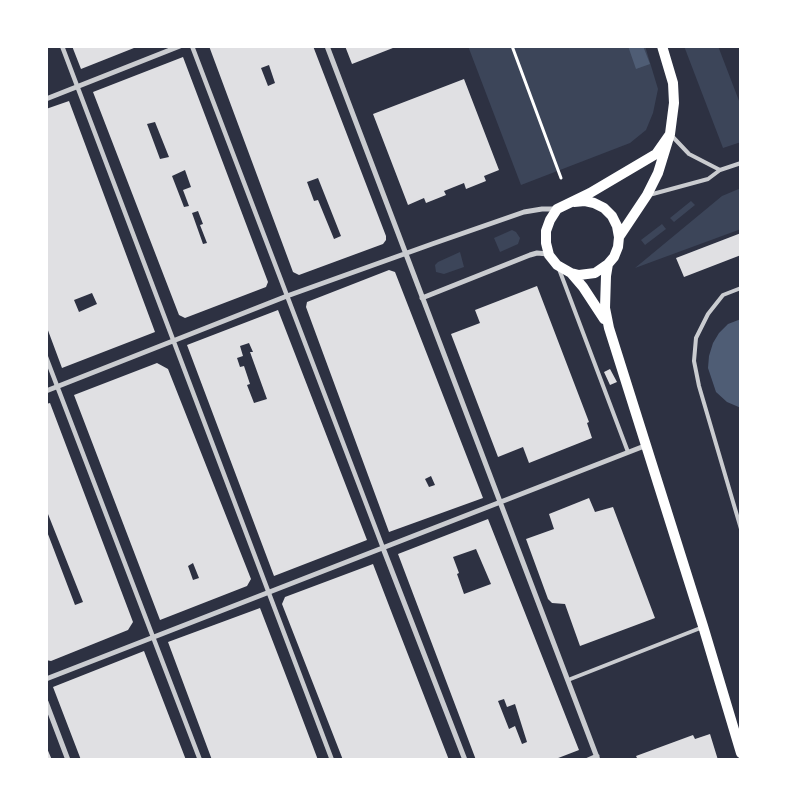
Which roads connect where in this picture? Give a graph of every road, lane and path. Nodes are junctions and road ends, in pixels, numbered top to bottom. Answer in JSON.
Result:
{"nodes":[{"id":1,"x":62,"y":46,"type":"edge"},
{"id":2,"x":180,"y":46,"type":"edge"},
{"id":3,"x":192,"y":46,"type":"edge"},
{"id":4,"x":327,"y":46,"type":"edge"},
{"id":5,"x":512,"y":46,"type":"edge"},
{"id":6,"x":662,"y":46,"type":"edge"},
{"id":7,"x":77,"y":87,"type":"junction"},
{"id":8,"x":46,"y":99,"type":"edge"},
{"id":9,"x":670,"y":134,"type":"junction"},
{"id":10,"x":741,"y":164,"type":"edge"},
{"id":11,"x":720,"y":170,"type":"junction"},
{"id":12,"x":561,"y":178,"type":"dead end"},
{"id":13,"x":647,"y":196,"type":"junction"},
{"id":14,"x":574,"y":202,"type":"junction"},
{"id":15,"x":557,"y":209,"type":"junction"},
{"id":16,"x":619,"y":237,"type":"junction"},
{"id":17,"x":406,"y":254,"type":"junction"},
{"id":18,"x":549,"y":254,"type":"junction"},
{"id":19,"x":557,"y":264,"type":"junction"},
{"id":20,"x":608,"y":264,"type":"junction"},
{"id":21,"x":571,"y":273,"type":"junction"},
{"id":22,"x":741,"y":288,"type":"edge"},
{"id":23,"x":287,"y":296,"type":"junction"},
{"id":24,"x":422,"y":298,"type":"junction"},
{"id":25,"x":609,"y":328,"type":"junction"},
{"id":26,"x":174,"y":341,"type":"junction"},
{"id":27,"x":46,"y":357,"type":"edge"},
{"id":28,"x":58,"y":386,"type":"junction"},
{"id":29,"x":46,"y":391,"type":"edge"},
{"id":30,"x":647,"y":444,"type":"junction"},
{"id":31,"x":628,"y":452,"type":"junction"},
{"id":32,"x":500,"y":502,"type":"junction"},
{"id":33,"x":741,"y":504,"type":"edge"},
{"id":34,"x":734,"y":506,"type":"junction"},
{"id":35,"x":741,"y":528,"type":"edge"},
{"id":36,"x":383,"y":548,"type":"junction"},
{"id":37,"x":269,"y":592,"type":"junction"},
{"id":38,"x":703,"y":626,"type":"junction"},
{"id":39,"x":153,"y":637,"type":"junction"},
{"id":40,"x":46,"y":679,"type":"edge"},
{"id":41,"x":568,"y":680,"type":"junction"},
{"id":42,"x":46,"y":702,"type":"edge"},
{"id":43,"x":741,"y":753,"type":"edge"},
{"id":44,"x":597,"y":758,"type":"edge"},
{"id":45,"x":68,"y":760,"type":"edge"},
{"id":46,"x":200,"y":760,"type":"edge"},
{"id":47,"x":332,"y":760,"type":"edge"},
{"id":48,"x":464,"y":760,"type":"edge"},
{"id":49,"x":588,"y":760,"type":"edge"}],
"edges":[{"from":1,"to":7,"type":"street"},
{"from":2,"to":7,"type":"street"},
{"from":3,"to":23,"type":"street"},
{"from":4,"to":17,"type":"street"},
{"from":5,"to":12,"type":"path"},
{"from":6,"to":9,"type":"main road"},
{"from":7,"to":8,"type":"street"},
{"from":7,"to":26,"type":"street"},
{"from":9,"to":11,"type":"lane"},
{"from":9,"to":13,"type":"main road"},
{"from":9,"to":14,"type":"main road"},
{"from":10,"to":11,"type":"lane"},
{"from":11,"to":13,"type":"lane"},
{"from":13,"to":16,"type":"main road"},
{"from":14,"to":15,"type":"main road"},
{"from":14,"to":16,"type":"main road"},
{"from":15,"to":17,"type":"street"},
{"from":15,"to":18,"type":"main road"},
{"from":16,"to":20,"type":"main road"},
{"from":17,"to":23,"type":"street"},
{"from":17,"to":24,"type":"street"},
{"from":18,"to":19,"type":"main road"},
{"from":18,"to":24,"type":"street"},
{"from":19,"to":21,"type":"main road"},
{"from":19,"to":31,"type":"lane"},
{"from":20,"to":21,"type":"main road"},
{"from":20,"to":25,"type":"main road"},
{"from":21,"to":25,"type":"main road"},
{"from":22,"to":34,"type":"lane"},
{"from":23,"to":26,"type":"street"},
{"from":23,"to":36,"type":"street"},
{"from":24,"to":32,"type":"street"},
{"from":25,"to":30,"type":"main road"},
{"from":26,"to":28,"type":"street"},
{"from":26,"to":37,"type":"street"},
{"from":27,"to":28,"type":"street"},
{"from":28,"to":29,"type":"street"},
{"from":28,"to":39,"type":"street"},
{"from":30,"to":31,"type":"street"},
{"from":30,"to":38,"type":"main road"},
{"from":31,"to":32,"type":"street"},
{"from":32,"to":36,"type":"street"},
{"from":32,"to":41,"type":"street"},
{"from":33,"to":34,"type":"lane"},
{"from":34,"to":35,"type":"lane"},
{"from":36,"to":37,"type":"street"},
{"from":36,"to":48,"type":"street"},
{"from":37,"to":39,"type":"street"},
{"from":37,"to":47,"type":"street"},
{"from":38,"to":41,"type":"lane"},
{"from":38,"to":43,"type":"main road"},
{"from":39,"to":40,"type":"street"},
{"from":39,"to":46,"type":"street"},
{"from":41,"to":44,"type":"street"},
{"from":42,"to":45,"type":"street"},
{"from":44,"to":49,"type":"street"}]}
